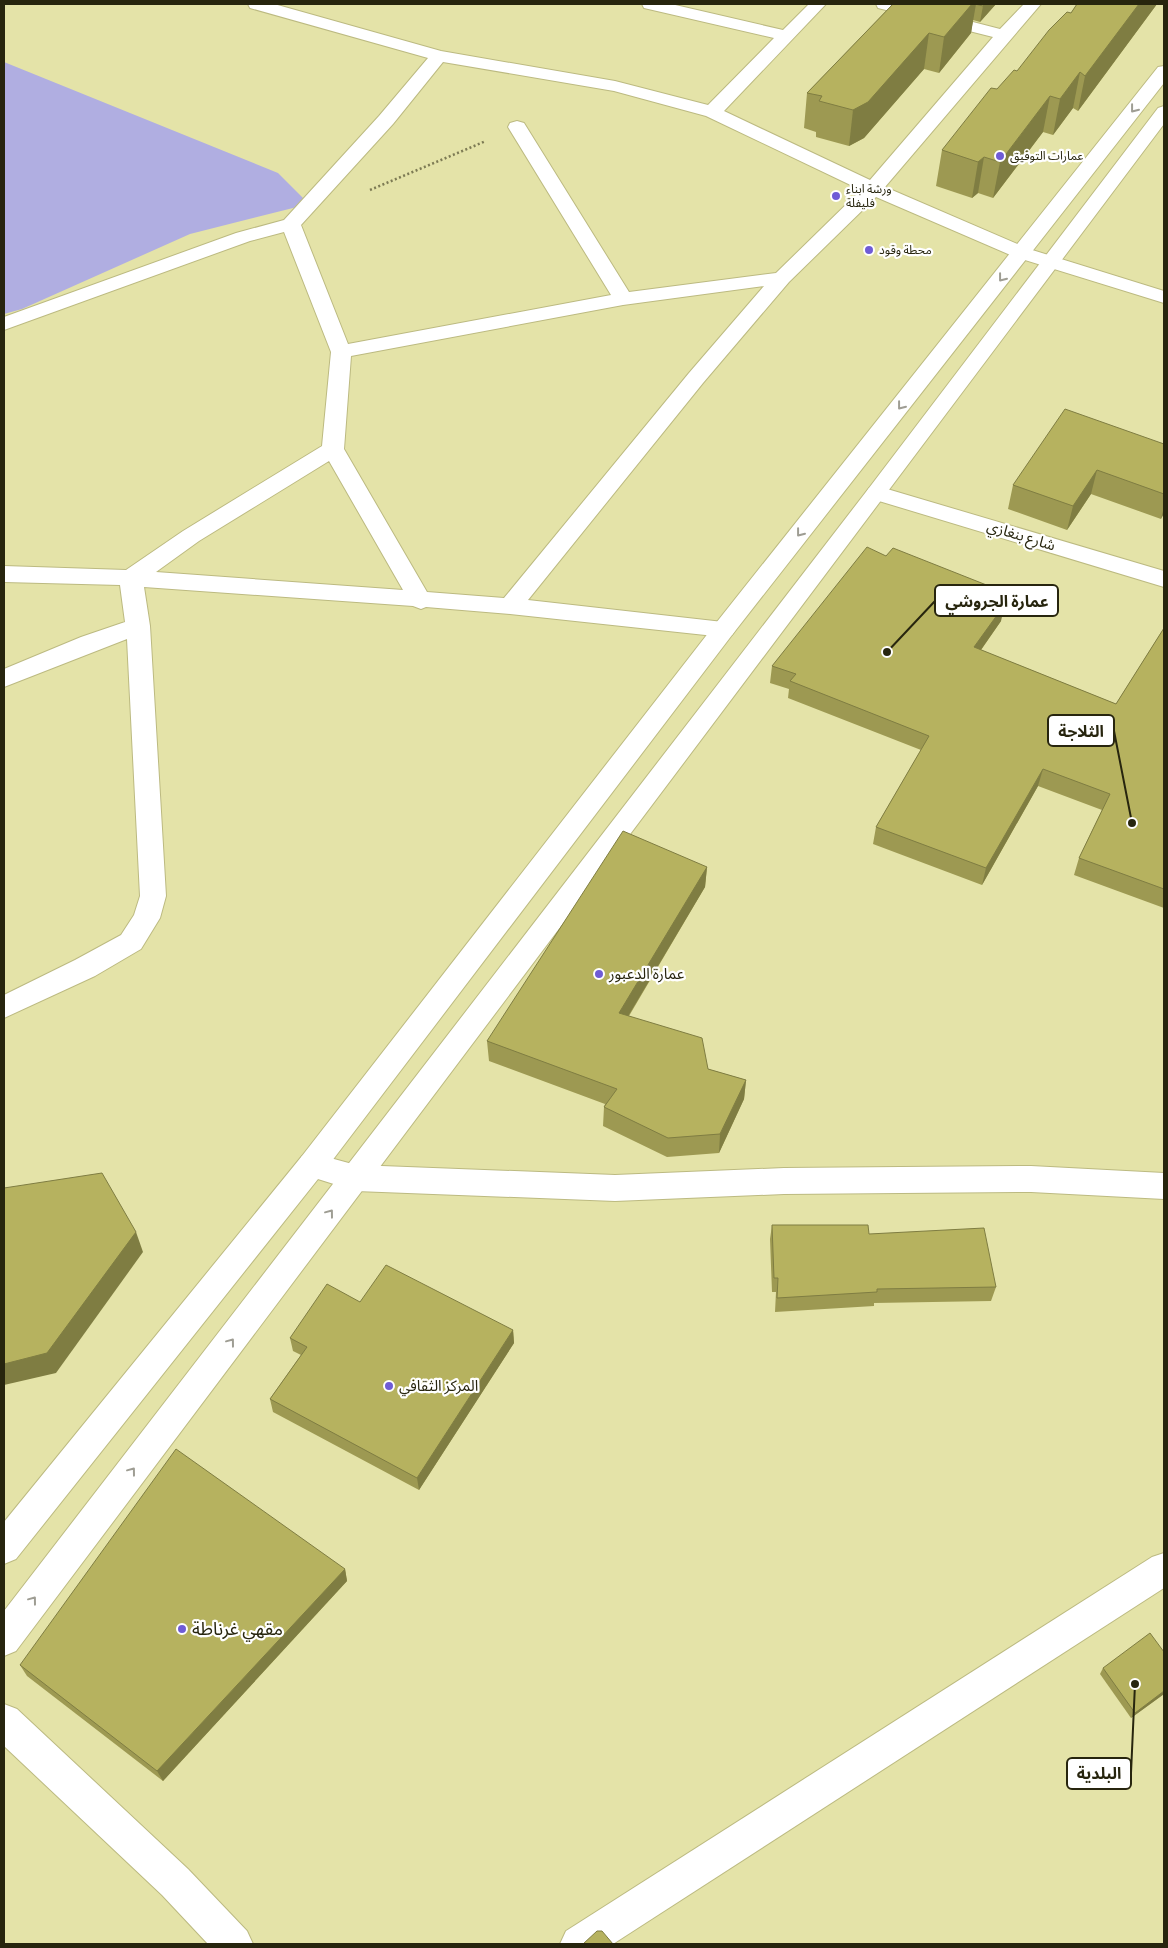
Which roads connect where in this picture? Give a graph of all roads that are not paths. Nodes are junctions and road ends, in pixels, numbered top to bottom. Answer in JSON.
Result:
{"nodes":[{"id":1,"x":256,"y":4,"type":"edge"},
{"id":2,"x":650,"y":4,"type":"edge"},
{"id":3,"x":818,"y":4,"type":"edge"},
{"id":4,"x":884,"y":4,"type":"edge"},
{"id":5,"x":1034,"y":4,"type":"edge"},
{"id":6,"x":1004,"y":35,"type":"junction"},
{"id":7,"x":786,"y":36,"type":"junction"},
{"id":8,"x":439,"y":56,"type":"junction"},
{"id":9,"x":1164,"y":70,"type":"edge"},
{"id":10,"x":712,"y":112,"type":"junction"},
{"id":11,"x":1164,"y":112,"type":"edge"},
{"id":12,"x":517,"y":127,"type":"road end"},
{"id":13,"x":873,"y":189,"type":"junction"},
{"id":14,"x":291,"y":224,"type":"junction"},
{"id":15,"x":1022,"y":252,"type":"junction"},
{"id":16,"x":1050,"y":263,"type":"junction"},
{"id":17,"x":782,"y":278,"type":"junction"},
{"id":18,"x":1164,"y":297,"type":"edge"},
{"id":19,"x":623,"y":299,"type":"junction"},
{"id":20,"x":4,"y":324,"type":"edge"},
{"id":21,"x":341,"y":352,"type":"junction"},
{"id":22,"x":333,"y":449,"type":"junction"},
{"id":23,"x":877,"y":493,"type":"junction"},
{"id":24,"x":1158,"y":572,"type":"edge"},
{"id":25,"x":4,"y":574,"type":"edge"},
{"id":26,"x":131,"y":578,"type":"junction"},
{"id":27,"x":421,"y":601,"type":"junction"},
{"id":28,"x":510,"y":606,"type":"junction"},
{"id":29,"x":138,"y":626,"type":"junction"},
{"id":30,"x":724,"y":629,"type":"junction"},
{"id":31,"x":4,"y":679,"type":"edge"},
{"id":32,"x":4,"y":1007,"type":"edge"},
{"id":33,"x":312,"y":1165,"type":"junction"},
{"id":34,"x":356,"y":1178,"type":"junction"},
{"id":35,"x":1164,"y":1186,"type":"edge"},
{"id":36,"x":4,"y":1548,"type":"edge"},
{"id":37,"x":1164,"y":1569,"type":"edge"},
{"id":38,"x":4,"y":1639,"type":"edge"},
{"id":39,"x":4,"y":1722,"type":"edge"},
{"id":40,"x":234,"y":1944,"type":"edge"},
{"id":41,"x":579,"y":1944,"type":"edge"}],
"edges":[{"from":1,"to":8,"type":"main road"},
{"from":2,"to":7,"type":"main road"},
{"from":3,"to":7,"type":"main road"},
{"from":4,"to":6,"type":"main road"},
{"from":5,"to":6,"type":"main road"},
{"from":6,"to":13,"type":"main road"},
{"from":7,"to":10,"type":"main road"},
{"from":8,"to":10,"type":"main road"},
{"from":8,"to":14,"type":"main road"},
{"from":9,"to":15,"type":"main road","one_way":true},
{"from":10,"to":13,"type":"main road"},
{"from":11,"to":16,"type":"main road"},
{"from":12,"to":19,"type":"main road"},
{"from":13,"to":15,"type":"main road"},
{"from":13,"to":17,"type":"main road"},
{"from":14,"to":20,"type":"main road"},
{"from":14,"to":21,"type":"main road"},
{"from":15,"to":16,"type":"main road"},
{"from":15,"to":30,"type":"main road","one_way":true},
{"from":16,"to":18,"type":"main road"},
{"from":16,"to":23,"type":"main road"},
{"from":17,"to":19,"type":"main road"},
{"from":17,"to":28,"type":"main road"},
{"from":19,"to":21,"type":"main road"},
{"from":21,"to":22,"type":"main road"},
{"from":22,"to":26,"type":"main road"},
{"from":22,"to":27,"type":"main road"},
{"from":23,"to":24,"type":"main road","name":"شارع بنغازي"},
{"from":23,"to":34,"type":"main road"},
{"from":25,"to":26,"type":"main road"},
{"from":26,"to":27,"type":"main road"},
{"from":26,"to":29,"type":"main road"},
{"from":27,"to":28,"type":"main road"},
{"from":28,"to":30,"type":"main road"},
{"from":29,"to":31,"type":"main road"},
{"from":29,"to":32,"type":"main road"},
{"from":30,"to":33,"type":"main road"},
{"from":33,"to":34,"type":"main road"},
{"from":33,"to":36,"type":"main road"},
{"from":34,"to":35,"type":"main road"},
{"from":38,"to":34,"type":"main road","one_way":true},
{"from":37,"to":41,"type":"main road"},
{"from":39,"to":40,"type":"main road"}]}
